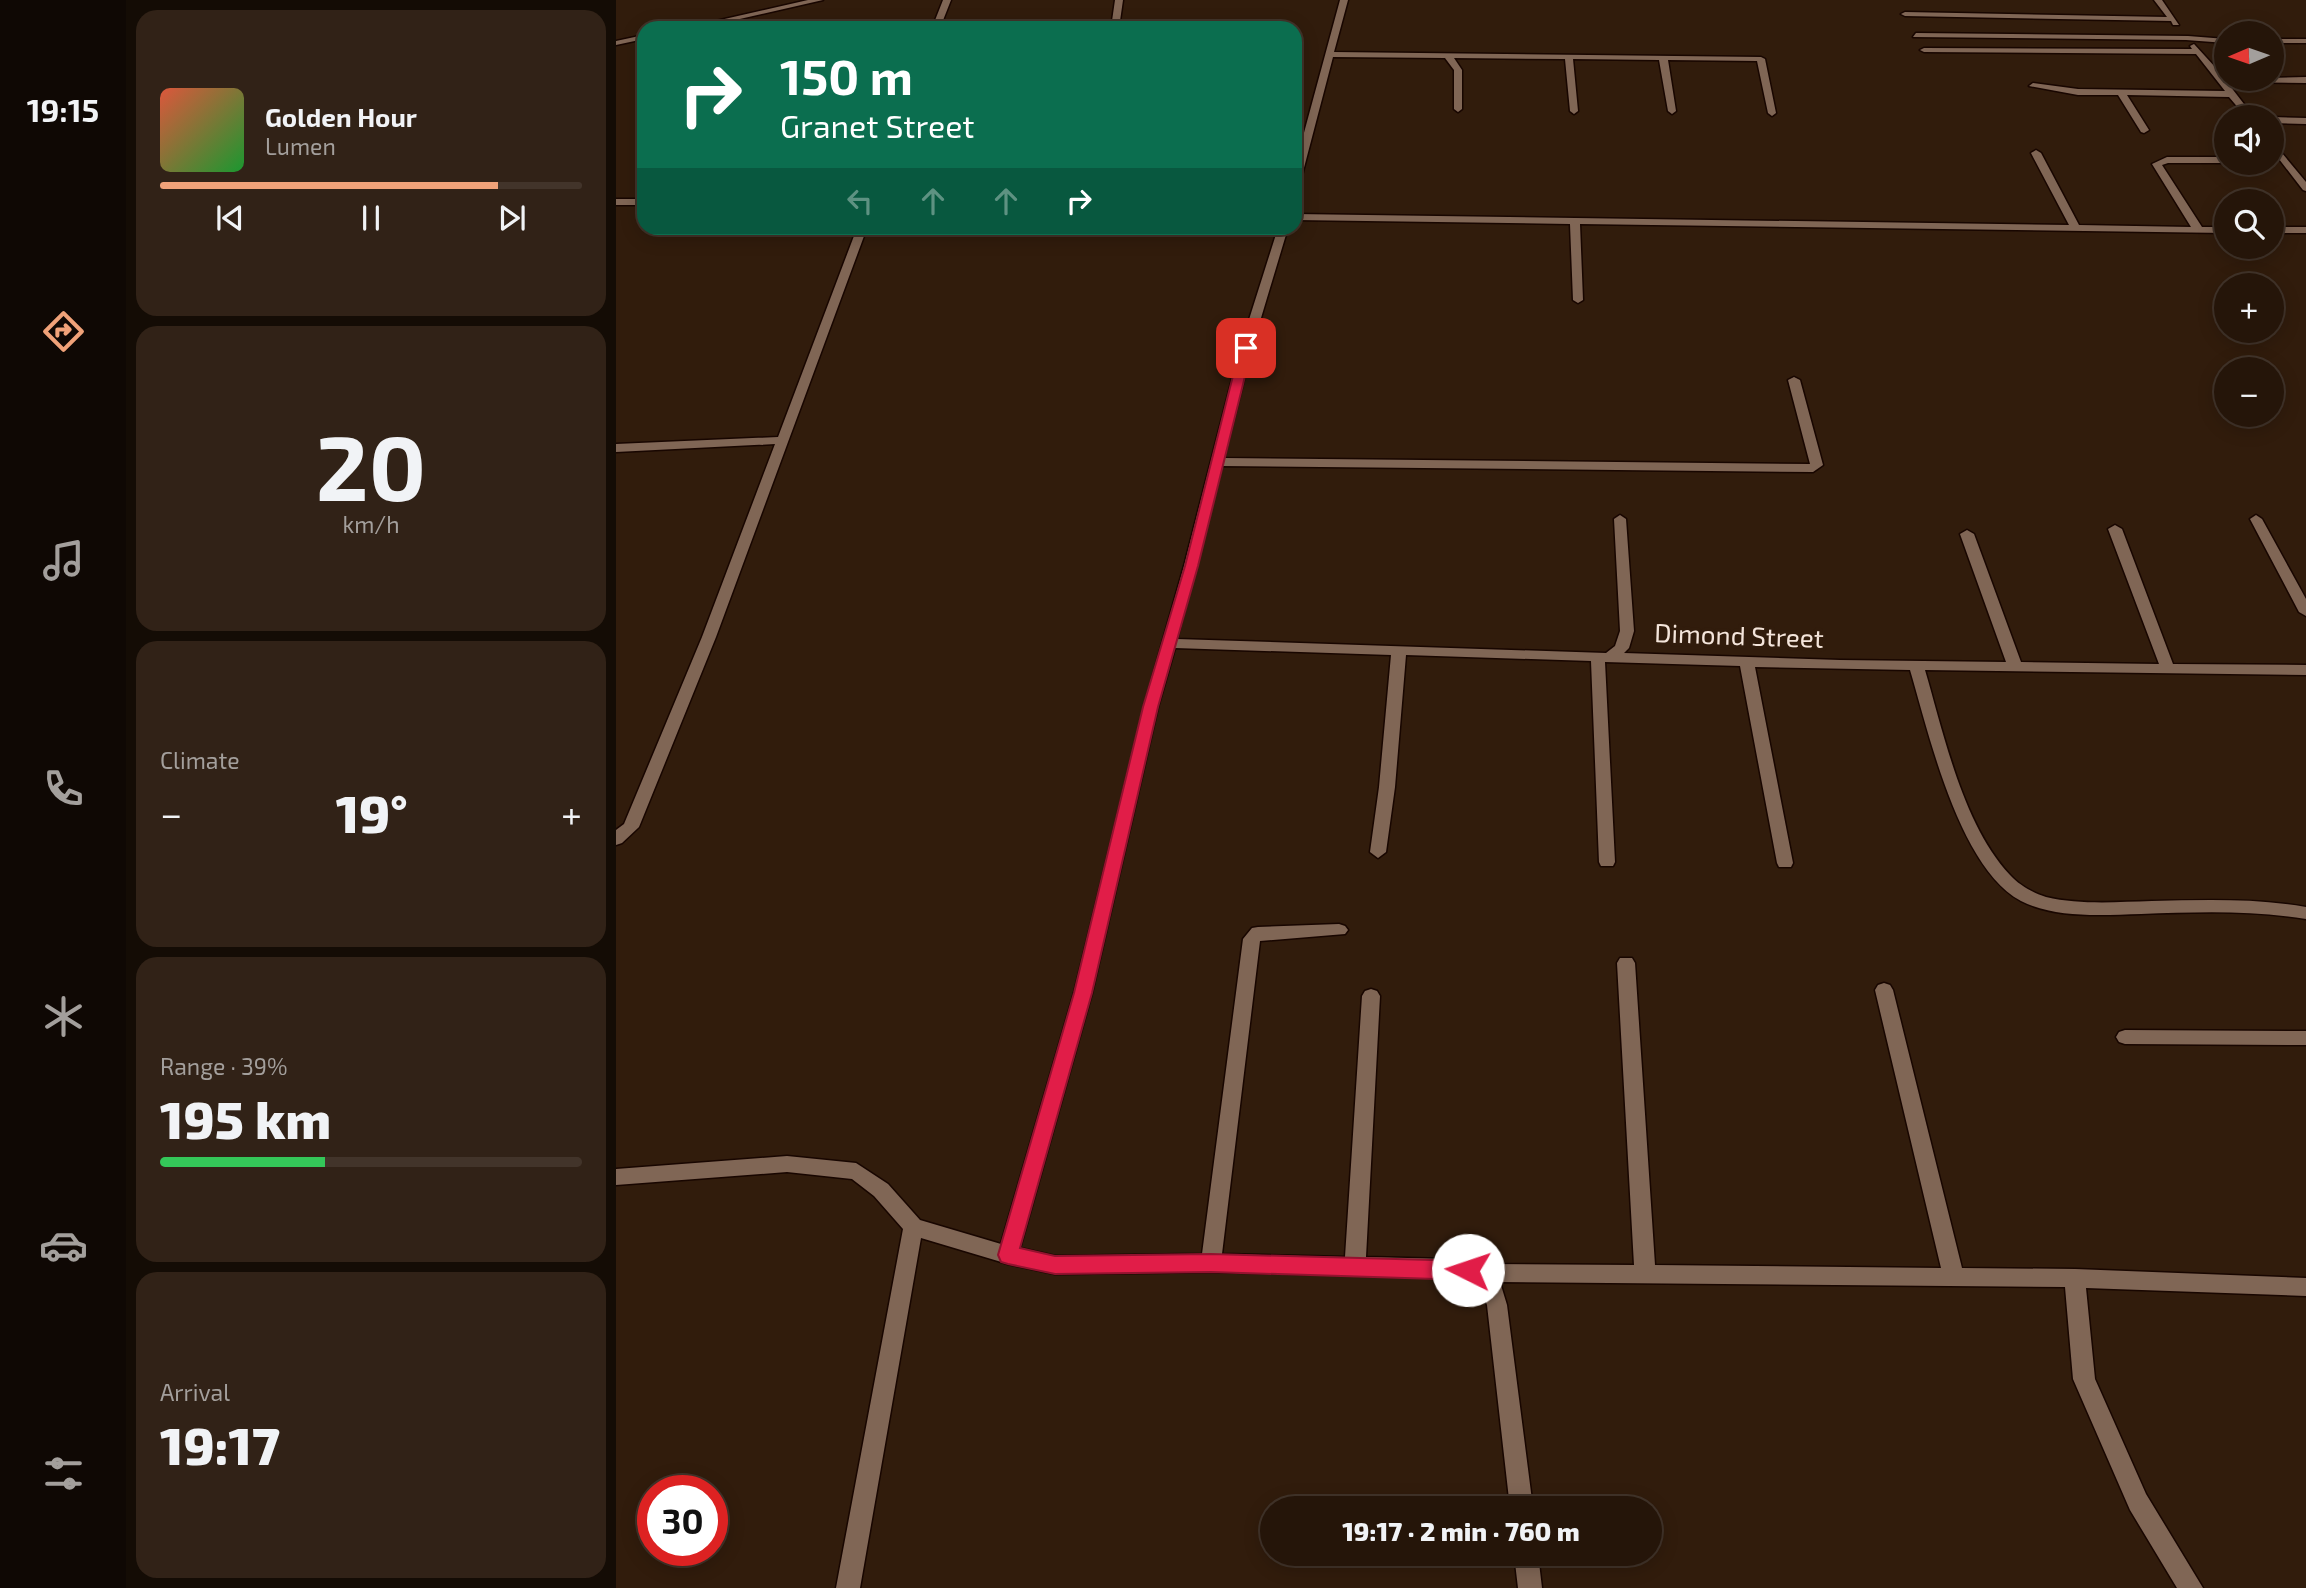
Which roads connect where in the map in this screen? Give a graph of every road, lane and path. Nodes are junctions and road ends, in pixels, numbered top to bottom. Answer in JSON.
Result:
{"nodes":[{"id":1,"x":820,"y":0,"type":"edge"},
{"id":2,"x":947,"y":0,"type":"edge"},
{"id":3,"x":1119,"y":0,"type":"edge"},
{"id":4,"x":1344,"y":0,"type":"edge"},
{"id":5,"x":2158,"y":0,"type":"edge"},
{"id":6,"x":2173,"y":19,"type":"junction"},
{"id":7,"x":721,"y":21,"type":"edge"},
{"id":8,"x":939,"y":21,"type":"edge"},
{"id":9,"x":1116,"y":21,"type":"edge"},
{"id":10,"x":1916,"y":35,"type":"junction"},
{"id":11,"x":637,"y":38,"type":"edge"},
{"id":12,"x":2189,"y":39,"type":"junction"},
{"id":13,"x":2214,"y":40,"type":"edge"},
{"id":14,"x":2284,"y":41,"type":"edge"},
{"id":15,"x":2306,"y":41,"type":"edge"},
{"id":16,"x":616,"y":43,"type":"edge"},
{"id":17,"x":2199,"y":52,"type":"junction"},
{"id":18,"x":1329,"y":54,"type":"junction"},
{"id":19,"x":1448,"y":56,"type":"junction"},
{"id":20,"x":1569,"y":57,"type":"junction"},
{"id":21,"x":1663,"y":58,"type":"junction"},
{"id":22,"x":2214,"y":70,"type":"edge"},
{"id":23,"x":2284,"y":80,"type":"edge"},
{"id":24,"x":2306,"y":80,"type":"edge"},
{"id":25,"x":2033,"y":86,"type":"dead end"},
{"id":26,"x":2230,"y":91,"type":"edge"},
{"id":27,"x":2121,"y":93,"type":"junction"},
{"id":28,"x":2232,"y":94,"type":"junction"},
{"id":29,"x":2241,"y":105,"type":"edge"},
{"id":30,"x":1458,"y":108,"type":"dead end"},
{"id":31,"x":1574,"y":111,"type":"dead end"},
{"id":32,"x":1672,"y":111,"type":"dead end"},
{"id":33,"x":1772,"y":113,"type":"dead end"},
{"id":34,"x":2284,"y":120,"type":"edge"},
{"id":35,"x":2306,"y":121,"type":"edge"},
{"id":36,"x":2144,"y":131,"type":"dead end"},
{"id":37,"x":2036,"y":153,"type":"dead end"},
{"id":38,"x":1302,"y":157,"type":"edge"},
{"id":39,"x":2214,"y":160,"type":"edge"},
{"id":40,"x":2285,"y":161,"type":"edge"},
{"id":41,"x":2306,"y":188,"type":"edge"},
{"id":42,"x":616,"y":202,"type":"edge"},
{"id":43,"x":637,"y":202,"type":"edge"},
{"id":44,"x":1302,"y":217,"type":"edge"},
{"id":45,"x":1575,"y":220,"type":"junction"},
{"id":46,"x":2076,"y":228,"type":"junction"},
{"id":47,"x":2198,"y":229,"type":"junction"},
{"id":48,"x":2214,"y":230,"type":"edge"},
{"id":49,"x":2284,"y":230,"type":"edge"},
{"id":50,"x":2306,"y":230,"type":"edge"},
{"id":51,"x":859,"y":235,"type":"edge"},
{"id":52,"x":1281,"y":235,"type":"edge"},
{"id":53,"x":1578,"y":300,"type":"dead end"},
{"id":54,"x":1794,"y":380,"type":"dead end"},
{"id":55,"x":782,"y":440,"type":"junction"},
{"id":56,"x":616,"y":448,"type":"edge"},
{"id":57,"x":1217,"y":462,"type":"junction"},
{"id":58,"x":1620,"y":519,"type":"dead end"},
{"id":59,"x":2256,"y":519,"type":"dead end"},
{"id":60,"x":2115,"y":529,"type":"dead end"},
{"id":61,"x":1967,"y":534,"type":"dead end"},
{"id":62,"x":2306,"y":612,"type":"edge"},
{"id":63,"x":1169,"y":643,"type":"junction"},
{"id":64,"x":1399,"y":650,"type":"junction"},
{"id":65,"x":1604,"y":656,"type":"junction"},
{"id":66,"x":1746,"y":660,"type":"junction"},
{"id":67,"x":1916,"y":666,"type":"junction"},
{"id":68,"x":2015,"y":666,"type":"junction"},
{"id":69,"x":2168,"y":669,"type":"junction"},
{"id":70,"x":2306,"y":670,"type":"edge"},
{"id":71,"x":616,"y":839,"type":"edge"},
{"id":72,"x":1378,"y":852,"type":"dead end"},
{"id":73,"x":1607,"y":862,"type":"dead end"},
{"id":74,"x":1785,"y":863,"type":"dead end"},
{"id":75,"x":2301,"y":911,"type":"edge"},
{"id":76,"x":1339,"y":930,"type":"dead end"},
{"id":77,"x":1626,"y":963,"type":"dead end"},
{"id":78,"x":1884,"y":990,"type":"dead end"},
{"id":79,"x":1370,"y":996,"type":"dead end"},
{"id":80,"x":2125,"y":1037,"type":"dead end"},
{"id":81,"x":2306,"y":1038,"type":"edge"},
{"id":82,"x":616,"y":1177,"type":"edge"},
{"id":83,"x":913,"y":1227,"type":"junction"},
{"id":84,"x":1008,"y":1255,"type":"junction"},
{"id":85,"x":1211,"y":1263,"type":"junction"},
{"id":86,"x":1355,"y":1267,"type":"junction"},
{"id":87,"x":1486,"y":1273,"type":"junction"},
{"id":88,"x":1645,"y":1273,"type":"junction"},
{"id":89,"x":1954,"y":1277,"type":"junction"},
{"id":90,"x":2075,"y":1278,"type":"junction"},
{"id":91,"x":2306,"y":1287,"type":"edge"},
{"id":92,"x":1520,"y":1496,"type":"edge"},
{"id":93,"x":1527,"y":1566,"type":"edge"},
{"id":94,"x":848,"y":1588,"type":"edge"},
{"id":95,"x":1530,"y":1588,"type":"edge"},
{"id":96,"x":2191,"y":1588,"type":"edge"}],
"edges":[{"from":1,"to":7,"type":"street"},
{"from":2,"to":8,"type":"street"},
{"from":3,"to":9,"type":"street"},
{"from":4,"to":18,"type":"street"},
{"from":5,"to":6,"type":"street"},
{"from":6,"to":10,"type":"street"},
{"from":6,"to":12,"type":"street"},
{"from":10,"to":12,"type":"street"},
{"from":10,"to":17,"type":"street"},
{"from":11,"to":16,"type":"street"},
{"from":12,"to":13,"type":"street"},
{"from":12,"to":17,"type":"street"},
{"from":14,"to":15,"type":"street"},
{"from":17,"to":22,"type":"street"},
{"from":18,"to":19,"type":"street"},
{"from":18,"to":38,"type":"street"},
{"from":19,"to":20,"type":"street"},
{"from":19,"to":30,"type":"street"},
{"from":20,"to":21,"type":"street"},
{"from":20,"to":31,"type":"street"},
{"from":21,"to":32,"type":"street"},
{"from":21,"to":33,"type":"street"},
{"from":23,"to":24,"type":"street"},
{"from":25,"to":27,"type":"street"},
{"from":26,"to":28,"type":"street"},
{"from":27,"to":28,"type":"street"},
{"from":27,"to":36,"type":"street"},
{"from":28,"to":29,"type":"street"},
{"from":34,"to":35,"type":"street"},
{"from":37,"to":46,"type":"street"},
{"from":39,"to":47,"type":"street"},
{"from":40,"to":41,"type":"street"},
{"from":42,"to":43,"type":"street"},
{"from":44,"to":45,"type":"street"},
{"from":45,"to":46,"type":"street"},
{"from":45,"to":53,"type":"street"},
{"from":46,"to":47,"type":"street"},
{"from":47,"to":48,"type":"street"},
{"from":49,"to":50,"type":"street"},
{"from":51,"to":55,"type":"street"},
{"from":52,"to":57,"type":"street"},
{"from":54,"to":57,"type":"street"},
{"from":55,"to":56,"type":"street"},
{"from":55,"to":71,"type":"street"},
{"from":57,"to":63,"type":"street"},
{"from":58,"to":65,"type":"street"},
{"from":59,"to":62,"type":"street"},
{"from":60,"to":69,"type":"street"},
{"from":61,"to":68,"type":"street"},
{"from":63,"to":64,"type":"street","name":"Dimond Street"},
{"from":63,"to":84,"type":"street"},
{"from":64,"to":65,"type":"street","name":"Dimond Street"},
{"from":64,"to":72,"type":"street"},
{"from":65,"to":66,"type":"street","name":"Dimond Street"},
{"from":65,"to":73,"type":"street"},
{"from":66,"to":67,"type":"street","name":"Dimond Street"},
{"from":66,"to":74,"type":"street"},
{"from":67,"to":68,"type":"street","name":"Dimond Street"},
{"from":67,"to":75,"type":"street"},
{"from":68,"to":69,"type":"street","name":"Dimond Street"},
{"from":69,"to":70,"type":"street","name":"Dimond Street"},
{"from":76,"to":85,"type":"street"},
{"from":77,"to":88,"type":"street"},
{"from":78,"to":89,"type":"street"},
{"from":79,"to":86,"type":"street"},
{"from":80,"to":81,"type":"street"},
{"from":82,"to":83,"type":"street"},
{"from":83,"to":84,"type":"street"},
{"from":83,"to":94,"type":"street"},
{"from":84,"to":85,"type":"street"},
{"from":85,"to":86,"type":"street"},
{"from":86,"to":87,"type":"street"},
{"from":87,"to":88,"type":"street"},
{"from":87,"to":92,"type":"street"},
{"from":88,"to":89,"type":"street"},
{"from":89,"to":90,"type":"street"},
{"from":90,"to":91,"type":"street"},
{"from":90,"to":96,"type":"street"},
{"from":93,"to":95,"type":"street"}]}
